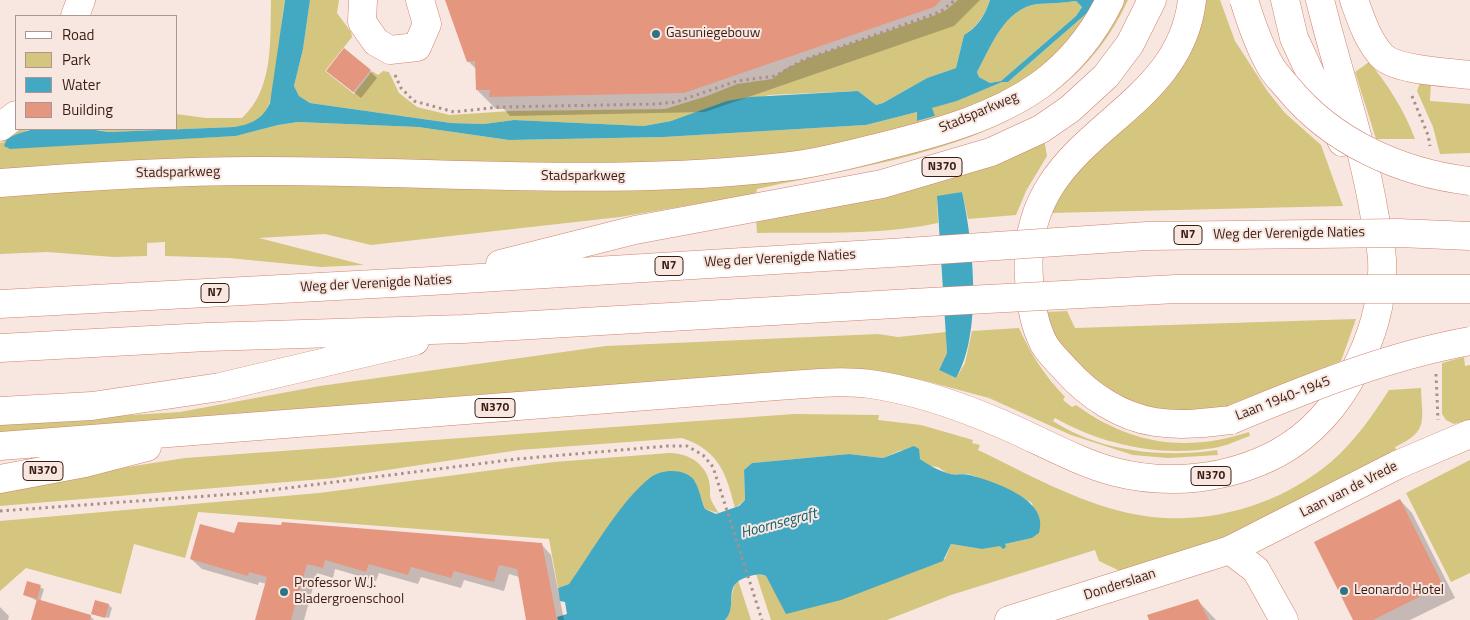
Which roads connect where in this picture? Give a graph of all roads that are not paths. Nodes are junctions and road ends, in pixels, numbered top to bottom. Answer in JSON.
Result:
{"nodes":[{"id":1,"x":81,"y":0,"type":"edge"},
{"id":2,"x":363,"y":0,"type":"edge"},
{"id":3,"x":420,"y":0,"type":"edge"},
{"id":4,"x":1110,"y":0,"type":"edge"},
{"id":5,"x":1152,"y":0,"type":"edge"},
{"id":6,"x":1192,"y":0,"type":"edge"},
{"id":7,"x":1244,"y":0,"type":"edge"},
{"id":8,"x":1285,"y":0,"type":"edge"},
{"id":9,"x":1320,"y":0,"type":"edge"},
{"id":10,"x":1354,"y":0,"type":"edge"},
{"id":11,"x":75,"y":15,"type":"edge"},
{"id":12,"x":1470,"y":75,"type":"edge"},
{"id":13,"x":15,"y":115,"type":"edge"},
{"id":14,"x":0,"y":127,"type":"edge"},
{"id":15,"x":1470,"y":181,"type":"edge"},
{"id":16,"x":0,"y":183,"type":"edge"},
{"id":17,"x":1470,"y":236,"type":"edge"},
{"id":18,"x":1382,"y":260,"type":"junction"},
{"id":19,"x":431,"y":281,"type":"junction"},
{"id":20,"x":1470,"y":289,"type":"edge"},
{"id":21,"x":0,"y":304,"type":"edge"},
{"id":22,"x":463,"y":329,"type":"junction"},
{"id":23,"x":1470,"y":341,"type":"edge"},
{"id":24,"x":0,"y":348,"type":"edge"},
{"id":25,"x":0,"y":411,"type":"edge"},
{"id":26,"x":213,"y":430,"type":"junction"},
{"id":27,"x":1470,"y":434,"type":"edge"},
{"id":28,"x":0,"y":446,"type":"edge"},
{"id":29,"x":0,"y":479,"type":"edge"},
{"id":30,"x":1230,"y":550,"type":"junction"},
{"id":31,"x":1009,"y":620,"type":"edge"},
{"id":32,"x":1284,"y":620,"type":"edge"}],
"edges":[{"from":1,"to":11,"type":"main road"},
{"from":2,"to":3,"type":"main road"},
{"from":4,"to":16,"type":"main road","name":"Stadsparkweg"},
{"from":5,"to":19,"type":"main road","number":"N370"},
{"from":6,"to":23,"type":"main road","name":"Laan 1940-1945","bridge":true},
{"from":7,"to":15,"type":"main road","bridge":true},
{"from":8,"to":18,"type":"main road","number":"N370"},
{"from":9,"to":18,"type":"main road","number":"N370"},
{"from":10,"to":12,"type":"main road"},
{"from":13,"to":14,"type":"main road"},
{"from":17,"to":19,"type":"main road","name":"Weg der Verenigde Naties","number":"N7","bridge":true},
{"from":18,"to":26,"type":"main road","number":"N370"},
{"from":19,"to":21,"type":"main road","name":"Weg der Verenigde Naties","number":"N7"},
{"from":20,"to":22,"type":"main road","bridge":true},
{"from":22,"to":24,"type":"main road"},
{"from":22,"to":25,"type":"main road"},
{"from":26,"to":28,"type":"main road"},
{"from":26,"to":29,"type":"main road","number":"N370"},
{"from":27,"to":30,"type":"main road","name":"Laan van de Vrede"},
{"from":30,"to":31,"type":"main road","name":"Donderslaan"},
{"from":30,"to":32,"type":"main road"}]}
